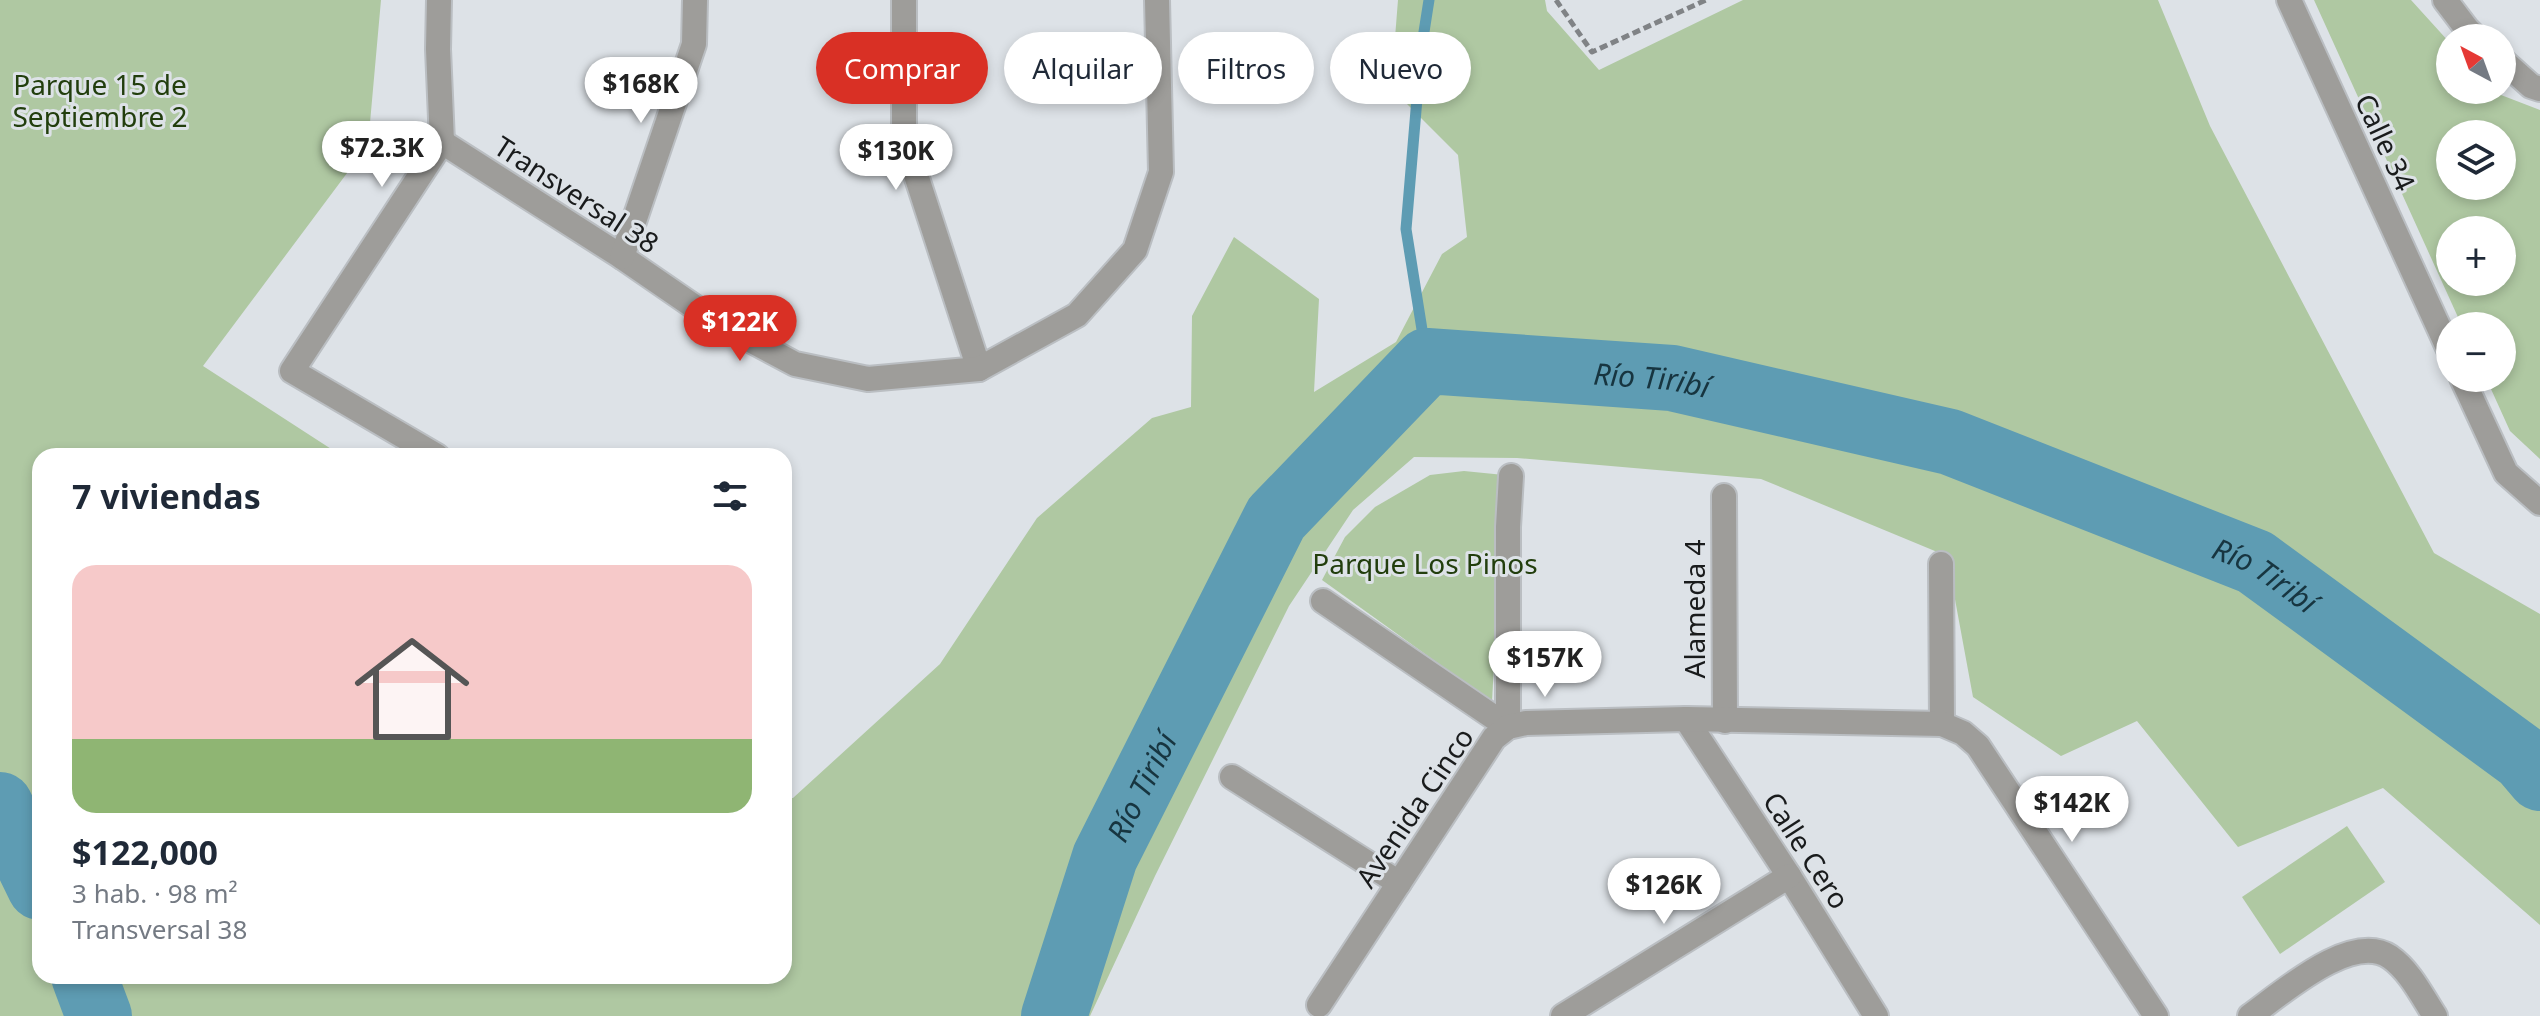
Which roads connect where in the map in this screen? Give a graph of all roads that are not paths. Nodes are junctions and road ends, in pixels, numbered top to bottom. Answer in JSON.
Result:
{"nodes":[{"id":1,"x":439,"y":0,"type":"edge"},
{"id":2,"x":695,"y":0,"type":"edge"},
{"id":3,"x":904,"y":0,"type":"edge"},
{"id":4,"x":1157,"y":0,"type":"edge"},
{"id":5,"x":2289,"y":0,"type":"edge"},
{"id":6,"x":2445,"y":0,"type":"edge"},
{"id":7,"x":2463,"y":24,"type":"edge"},
{"id":8,"x":2516,"y":73,"type":"edge"},
{"id":9,"x":2540,"y":89,"type":"edge"},
{"id":10,"x":442,"y":142,"type":"junction"},
{"id":11,"x":622,"y":257,"type":"junction"},
{"id":12,"x":2436,"y":321,"type":"edge"},
{"id":13,"x":979,"y":369,"type":"junction"},
{"id":14,"x":2468,"y":392,"type":"edge"},
{"id":15,"x":423,"y":448,"type":"edge"},
{"id":16,"x":1511,"y":476,"type":"dead end"},
{"id":17,"x":1724,"y":496,"type":"dead end"},
{"id":18,"x":2540,"y":503,"type":"edge"},
{"id":19,"x":1941,"y":564,"type":"dead end"},
{"id":20,"x":1323,"y":601,"type":"dead end"},
{"id":21,"x":1686,"y":719,"type":"junction"},
{"id":22,"x":1725,"y":721,"type":"junction"},
{"id":23,"x":1942,"y":724,"type":"junction"},
{"id":24,"x":1508,"y":727,"type":"junction"},
{"id":25,"x":1232,"y":777,"type":"dead end"},
{"id":26,"x":1789,"y":876,"type":"junction"},
{"id":27,"x":1399,"y":883,"type":"junction"},
{"id":28,"x":1319,"y":1005,"type":"dead end"},
{"id":29,"x":1563,"y":1016,"type":"edge"},
{"id":30,"x":1876,"y":1016,"type":"edge"},
{"id":31,"x":2156,"y":1016,"type":"edge"},
{"id":32,"x":2250,"y":1016,"type":"edge"},
{"id":33,"x":2435,"y":1016,"type":"edge"}],
"edges":[{"from":1,"to":10,"type":"street"},
{"from":2,"to":11,"type":"street"},
{"from":3,"to":13,"type":"street"},
{"from":4,"to":13,"type":"street","name":"Transversal 38"},
{"from":5,"to":12,"type":"street","name":"Calle 34"},
{"from":6,"to":7,"type":"street"},
{"from":8,"to":9,"type":"street"},
{"from":10,"to":11,"type":"street","name":"Transversal 38"},
{"from":10,"to":15,"type":"street"},
{"from":11,"to":13,"type":"street","name":"Transversal 38"},
{"from":14,"to":18,"type":"street"},
{"from":16,"to":24,"type":"street"},
{"from":17,"to":22,"type":"street","name":"Alameda 4"},
{"from":19,"to":23,"type":"street"},
{"from":20,"to":24,"type":"street"},
{"from":21,"to":22,"type":"street","name":"Avenida Cinco"},
{"from":21,"to":24,"type":"street","name":"Avenida Cinco"},
{"from":21,"to":26,"type":"street","name":"Calle Cero"},
{"from":22,"to":23,"type":"street","name":"Avenida Cinco"},
{"from":23,"to":31,"type":"street"},
{"from":24,"to":27,"type":"street","name":"Avenida Cinco"},
{"from":25,"to":27,"type":"street"},
{"from":26,"to":29,"type":"street"},
{"from":26,"to":30,"type":"street","name":"Calle Cero"},
{"from":27,"to":28,"type":"street","name":"Avenida Cinco"},
{"from":32,"to":33,"type":"street"}]}
